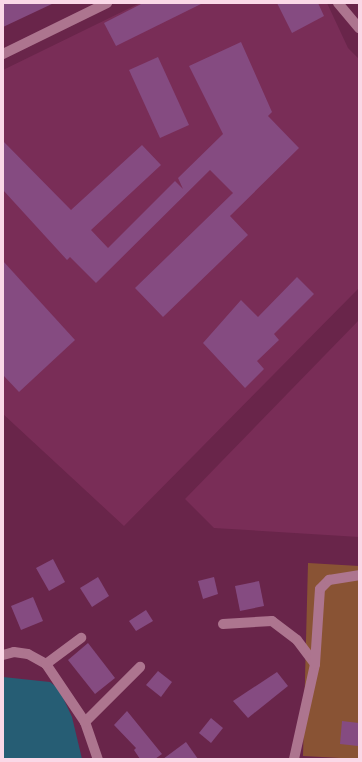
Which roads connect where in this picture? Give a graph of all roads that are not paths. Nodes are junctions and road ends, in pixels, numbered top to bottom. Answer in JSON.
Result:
{"nodes":[{"id":1,"x":106,"y":3,"type":"edge"},
{"id":2,"x":338,"y":3,"type":"edge"},
{"id":3,"x":359,"y":28,"type":"edge"},
{"id":4,"x":3,"y":54,"type":"edge"},
{"id":5,"x":359,"y":575,"type":"edge"},
{"id":6,"x":223,"y":624,"type":"dead end"},
{"id":7,"x":80,"y":638,"type":"dead end"},
{"id":8,"x":3,"y":655,"type":"edge"},
{"id":9,"x":46,"y":664,"type":"junction"},
{"id":10,"x":316,"y":664,"type":"junction"},
{"id":11,"x":140,"y":667,"type":"dead end"},
{"id":12,"x":84,"y":722,"type":"junction"},
{"id":13,"x":98,"y":759,"type":"edge"},
{"id":14,"x":294,"y":759,"type":"edge"}],
"edges":[{"from":1,"to":4,"type":"street"},
{"from":2,"to":3,"type":"street"},
{"from":5,"to":10,"type":"street"},
{"from":6,"to":10,"type":"street"},
{"from":7,"to":9,"type":"street"},
{"from":8,"to":9,"type":"street"},
{"from":9,"to":12,"type":"street"},
{"from":10,"to":14,"type":"street"},
{"from":11,"to":12,"type":"street"},
{"from":12,"to":13,"type":"street"}]}
